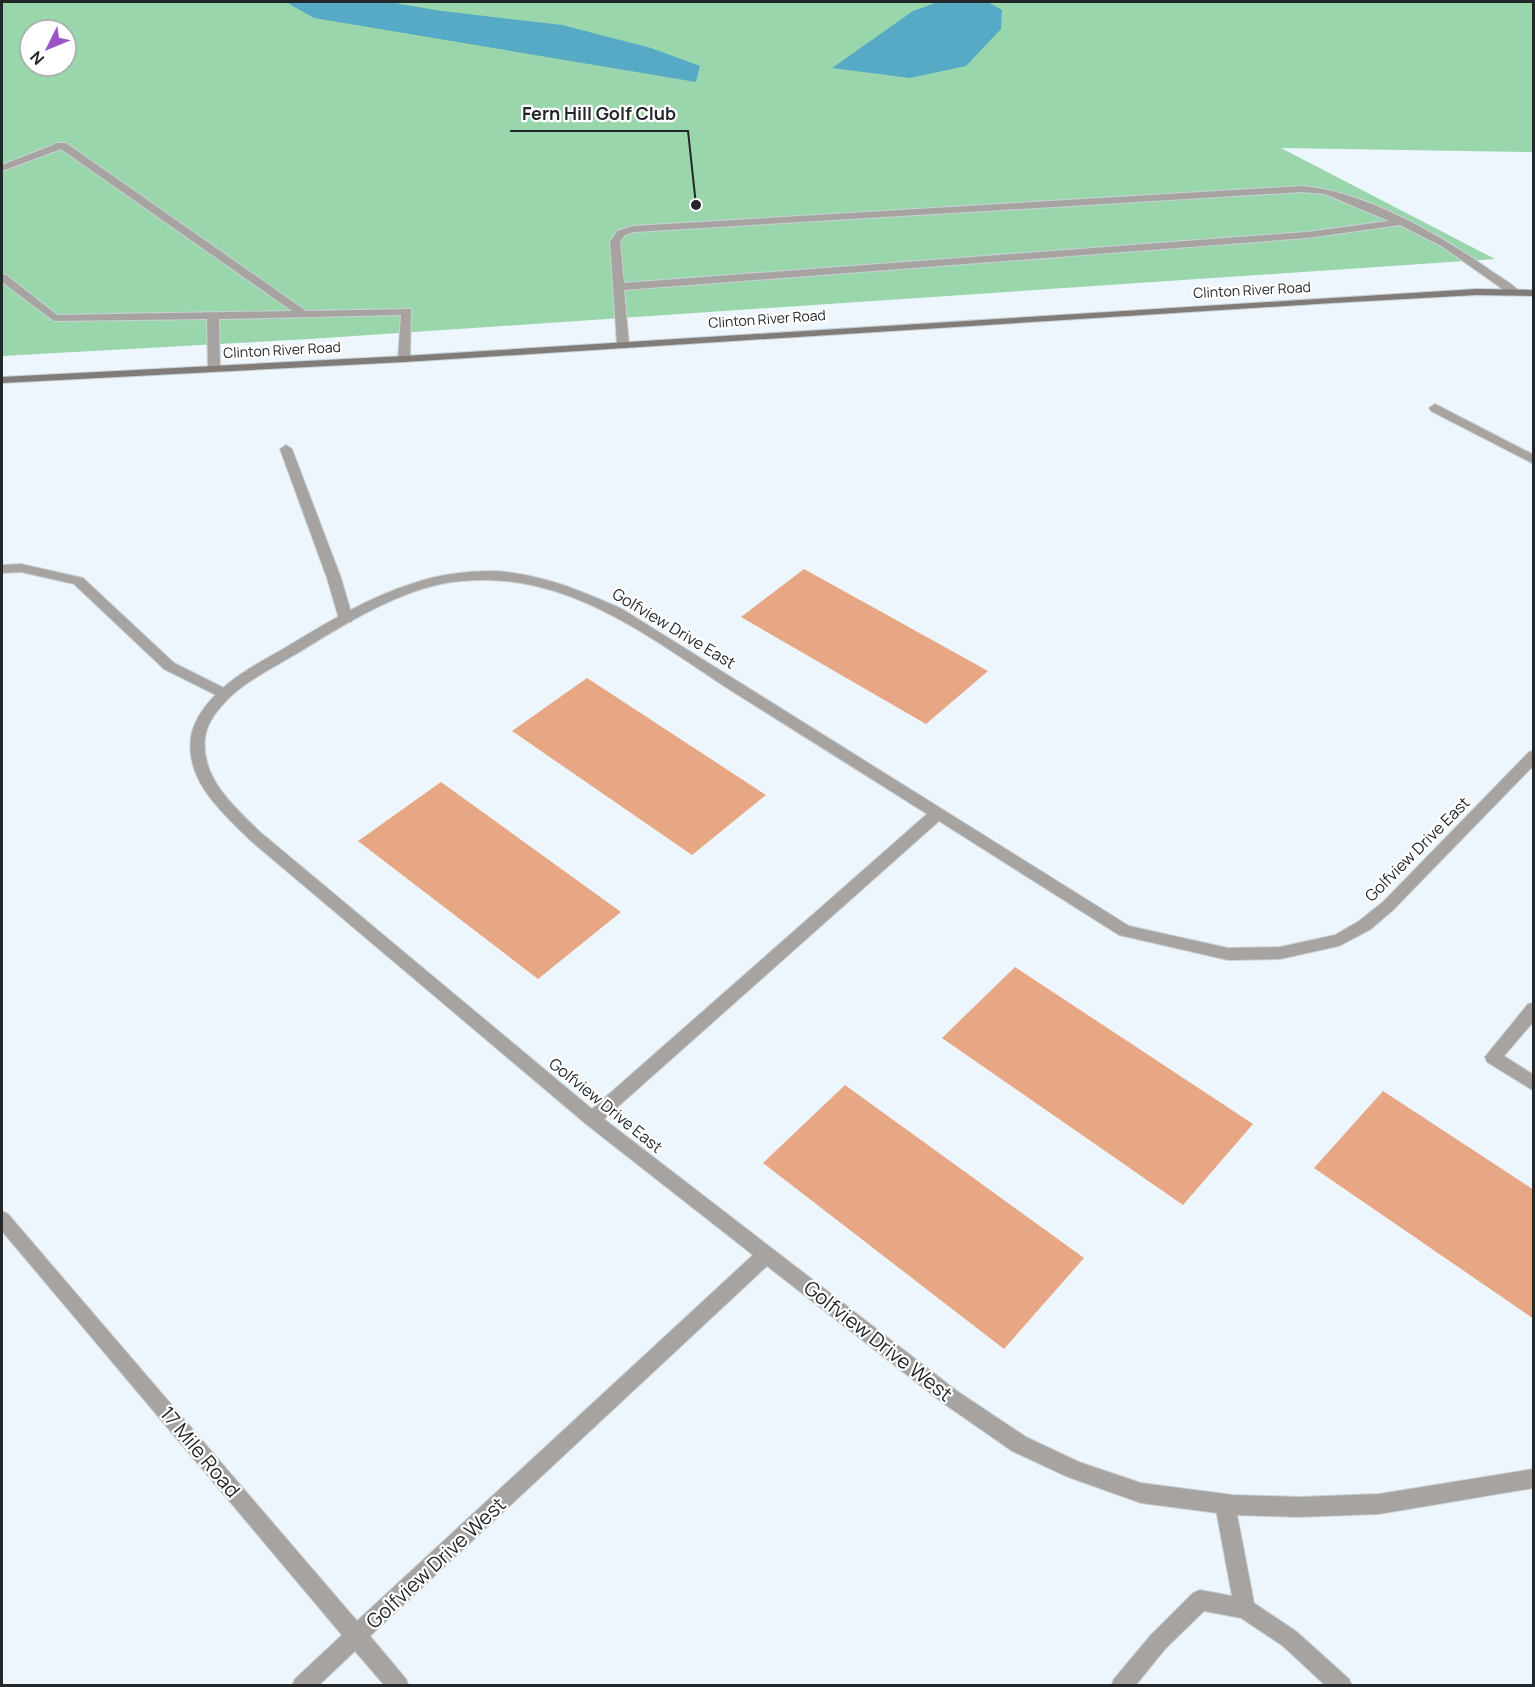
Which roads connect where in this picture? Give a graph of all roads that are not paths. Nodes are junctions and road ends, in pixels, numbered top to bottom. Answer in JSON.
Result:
{"nodes":[{"id":1,"x":2,"y":168,"type":"edge"},
{"id":2,"x":1402,"y":222,"type":"junction"},
{"id":3,"x":2,"y":277,"type":"edge"},
{"id":4,"x":619,"y":287,"type":"junction"},
{"id":5,"x":1515,"y":293,"type":"junction"},
{"id":6,"x":1533,"y":293,"type":"edge"},
{"id":7,"x":304,"y":314,"type":"junction"},
{"id":8,"x":213,"y":317,"type":"junction"},
{"id":9,"x":623,"y":344,"type":"junction"},
{"id":10,"x":404,"y":359,"type":"junction"},
{"id":11,"x":214,"y":368,"type":"junction"},
{"id":12,"x":2,"y":380,"type":"edge"},
{"id":13,"x":1435,"y":408,"type":"dead end"},
{"id":14,"x":286,"y":449,"type":"dead end"},
{"id":15,"x":1533,"y":459,"type":"edge"},
{"id":16,"x":2,"y":569,"type":"edge"},
{"id":17,"x":346,"y":619,"type":"junction"},
{"id":18,"x":225,"y":694,"type":"junction"},
{"id":19,"x":1533,"y":756,"type":"edge"},
{"id":20,"x":936,"y":815,"type":"junction"},
{"id":21,"x":1533,"y":1009,"type":"edge"},
{"id":22,"x":1533,"y":1084,"type":"edge"},
{"id":23,"x":591,"y":1119,"type":"junction"},
{"id":24,"x":2,"y":1219,"type":"edge"},
{"id":25,"x":767,"y":1254,"type":"junction"},
{"id":26,"x":1533,"y":1478,"type":"edge"},
{"id":27,"x":1225,"y":1504,"type":"junction"},
{"id":28,"x":1245,"y":1609,"type":"junction"},
{"id":29,"x":357,"y":1636,"type":"junction"},
{"id":30,"x":302,"y":1686,"type":"edge"},
{"id":31,"x":399,"y":1686,"type":"edge"},
{"id":32,"x":1120,"y":1686,"type":"edge"},
{"id":33,"x":1342,"y":1686,"type":"edge"}],
"edges":[{"from":1,"to":7,"type":"street"},
{"from":2,"to":4,"type":"street"},
{"from":2,"to":4,"type":"street"},
{"from":2,"to":5,"type":"street"},
{"from":3,"to":8,"type":"street"},
{"from":4,"to":9,"type":"street"},
{"from":5,"to":6,"type":"street","name":"Clinton River Road"},
{"from":5,"to":9,"type":"street","name":"Clinton River Road"},
{"from":7,"to":8,"type":"street"},
{"from":7,"to":10,"type":"street"},
{"from":8,"to":11,"type":"street"},
{"from":9,"to":10,"type":"street","name":"Clinton River Road"},
{"from":10,"to":11,"type":"street","name":"Clinton River Road"},
{"from":11,"to":12,"type":"street","name":"Clinton River Road"},
{"from":13,"to":15,"type":"street"},
{"from":14,"to":17,"type":"street"},
{"from":16,"to":18,"type":"street"},
{"from":17,"to":18,"type":"street","name":"Golfview Drive East"},
{"from":17,"to":20,"type":"street","name":"Golfview Drive East"},
{"from":18,"to":23,"type":"street","name":"Golfview Drive East"},
{"from":19,"to":20,"type":"street","name":"Golfview Drive East"},
{"from":20,"to":23,"type":"street"},
{"from":21,"to":22,"type":"street"},
{"from":23,"to":25,"type":"street","name":"Golfview Drive East"},
{"from":24,"to":29,"type":"street","name":"17 Mile Road"},
{"from":25,"to":27,"type":"street","name":"Golfview Drive West"},
{"from":25,"to":29,"type":"street","name":"Golfview Drive West"},
{"from":26,"to":27,"type":"street","name":"Golfview Drive West"},
{"from":27,"to":28,"type":"street"},
{"from":28,"to":32,"type":"street"},
{"from":28,"to":33,"type":"street"},
{"from":29,"to":30,"type":"street","name":"Golfview Drive West"},
{"from":29,"to":31,"type":"street","name":"17 Mile Road"}]}
